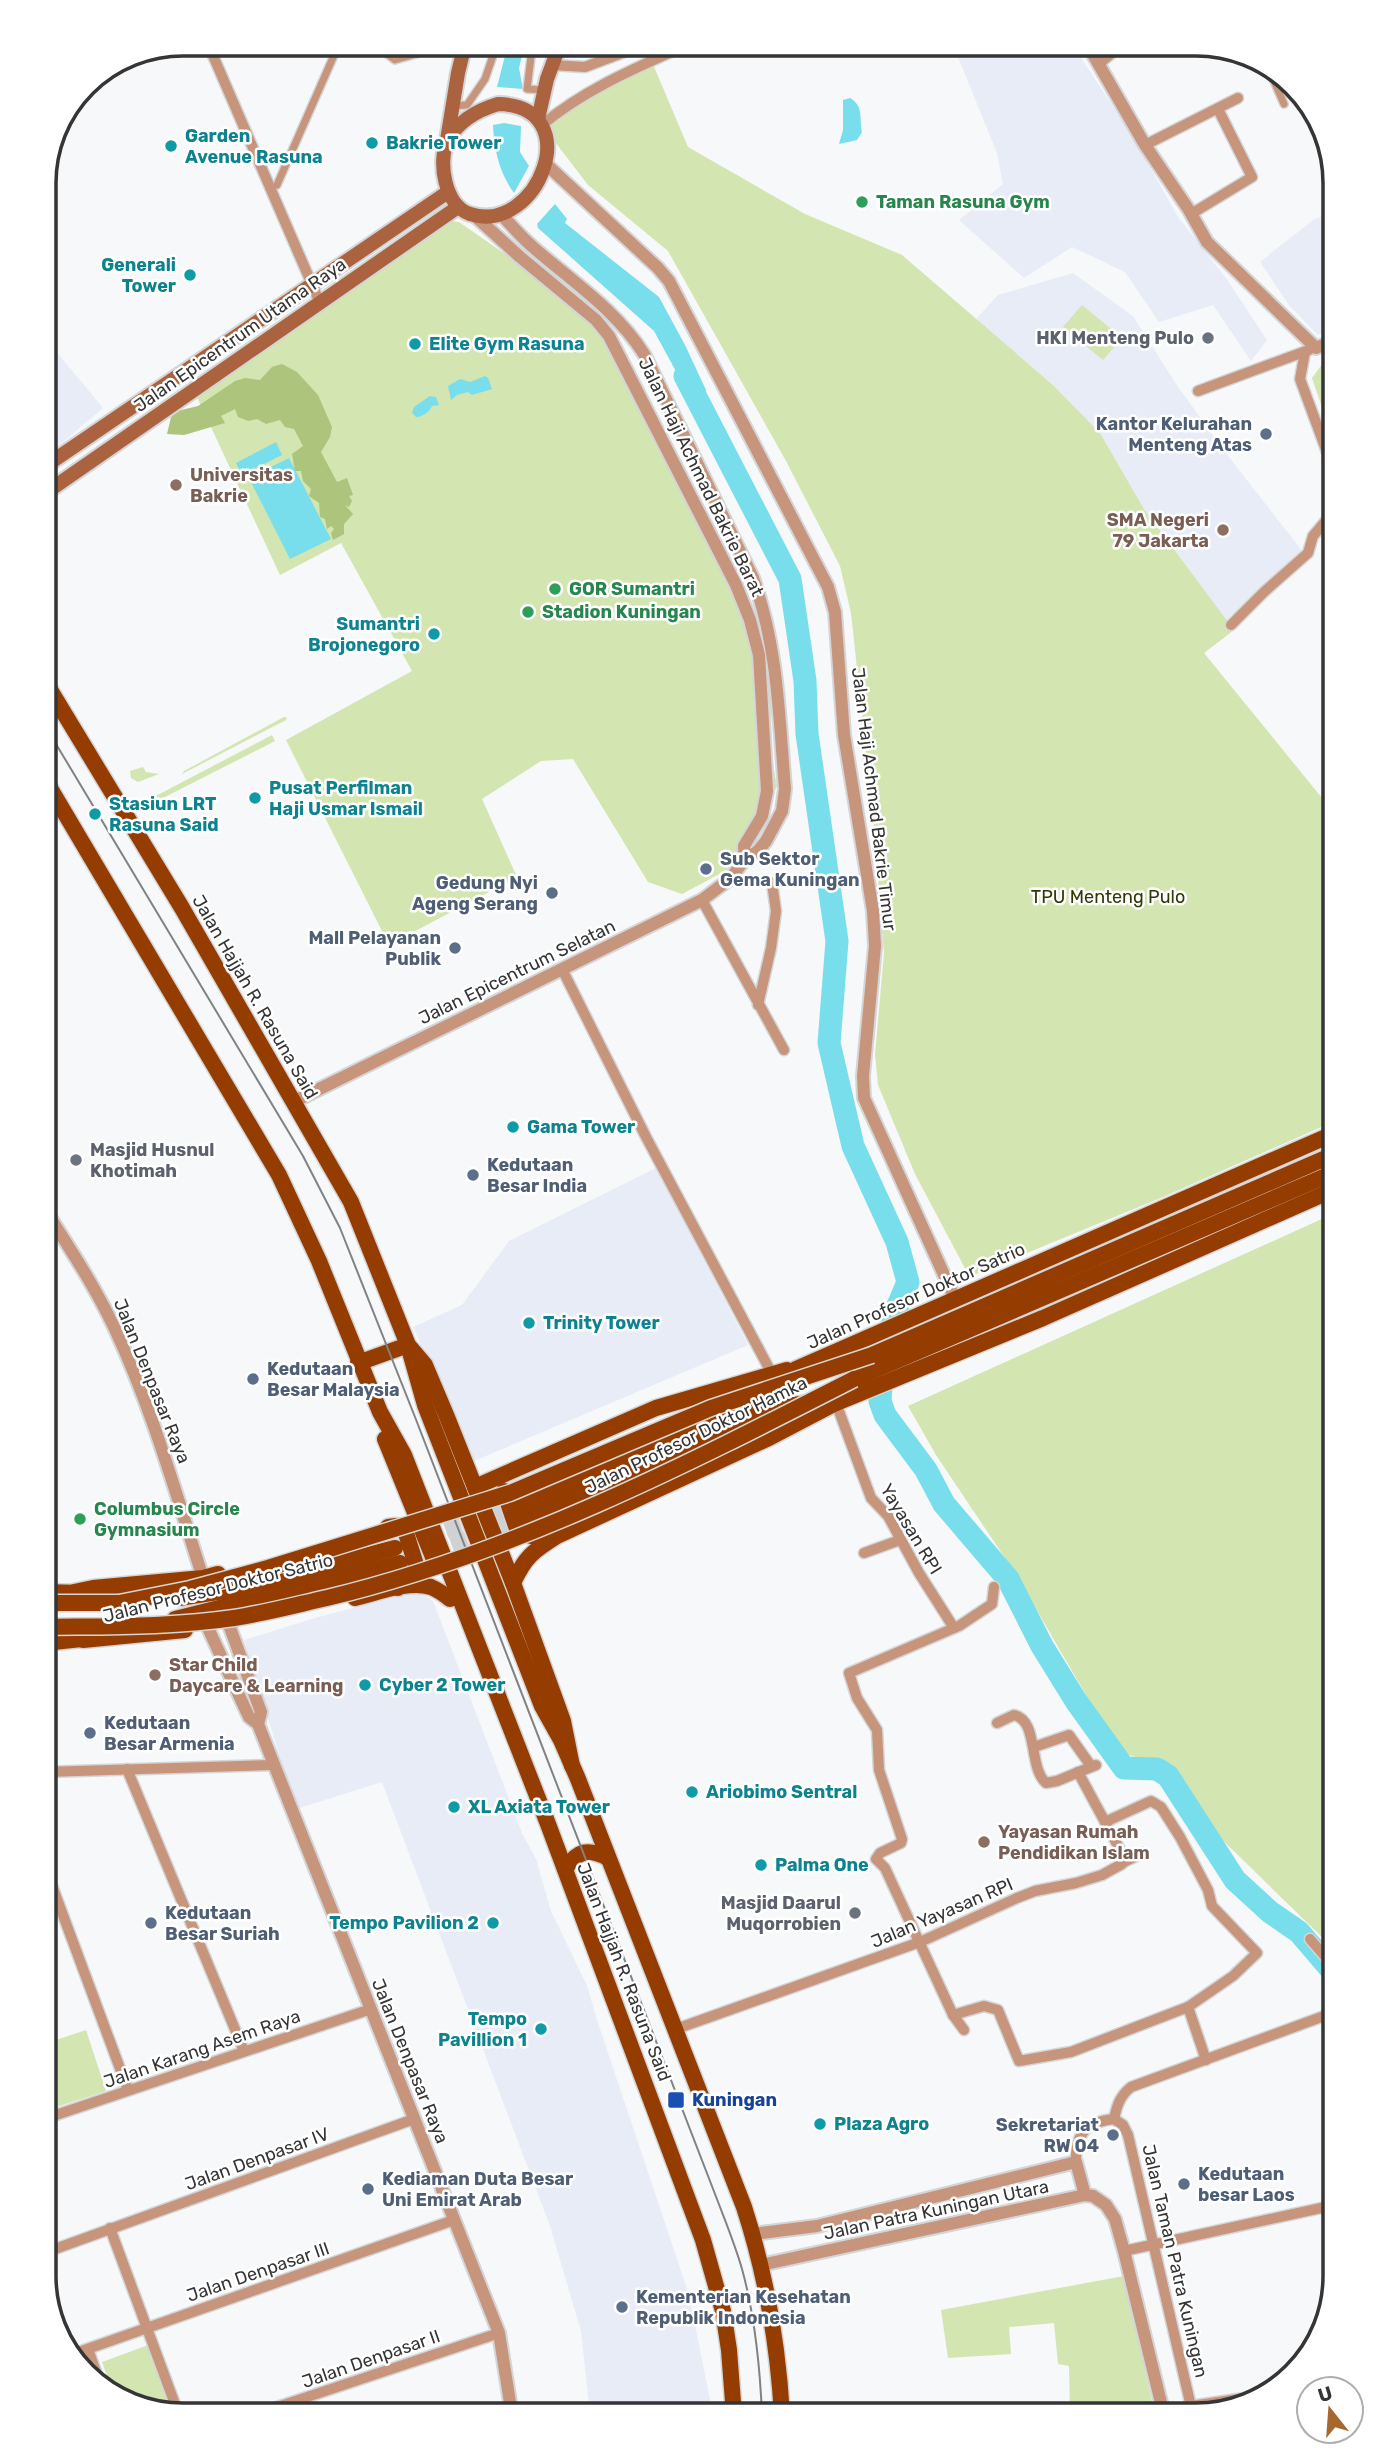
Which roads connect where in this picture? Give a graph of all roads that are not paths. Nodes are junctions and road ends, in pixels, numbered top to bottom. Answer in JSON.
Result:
{"nodes":[{"id":1,"x":213,"y":56,"type":"edge"},
{"id":2,"x":334,"y":56,"type":"edge"},
{"id":3,"x":390,"y":56,"type":"edge"},
{"id":4,"x":409,"y":56,"type":"edge"},
{"id":5,"x":462,"y":56,"type":"edge"},
{"id":6,"x":494,"y":56,"type":"edge"},
{"id":7,"x":531,"y":56,"type":"edge"},
{"id":8,"x":555,"y":56,"type":"edge"},
{"id":9,"x":614,"y":56,"type":"edge"},
{"id":10,"x":664,"y":56,"type":"edge"},
{"id":11,"x":1095,"y":56,"type":"edge"},
{"id":12,"x":1108,"y":56,"type":"edge"},
{"id":13,"x":1100,"y":63,"type":"junction"},
{"id":14,"x":552,"y":65,"type":"junction"},
{"id":15,"x":1274,"y":82,"type":"edge"},
{"id":16,"x":545,"y":90,"type":"junction"},
{"id":17,"x":1238,"y":98,"type":"dead end"},
{"id":18,"x":1284,"y":104,"type":"dead end"},
{"id":19,"x":452,"y":106,"type":"junction"},
{"id":20,"x":1218,"y":109,"type":"junction"},
{"id":21,"x":540,"y":122,"type":"junction"},
{"id":22,"x":447,"y":142,"type":"junction"},
{"id":23,"x":1145,"y":145,"type":"junction"},
{"id":24,"x":547,"y":165,"type":"junction"},
{"id":25,"x":277,"y":185,"type":"dead end"},
{"id":26,"x":447,"y":191,"type":"junction"},
{"id":27,"x":458,"y":208,"type":"junction"},
{"id":28,"x":500,"y":213,"type":"junction"},
{"id":29,"x":1191,"y":214,"type":"junction"},
{"id":30,"x":475,"y":216,"type":"junction"},
{"id":31,"x":311,"y":285,"type":"junction"},
{"id":32,"x":320,"y":303,"type":"junction"},
{"id":33,"x":617,"y":319,"type":"junction"},
{"id":34,"x":604,"y":330,"type":"junction"},
{"id":35,"x":1323,"y":345,"type":"edge"},
{"id":36,"x":1310,"y":350,"type":"junction"},
{"id":37,"x":1198,"y":391,"type":"dead end"},
{"id":38,"x":1323,"y":441,"type":"edge"},
{"id":39,"x":56,"y":459,"type":"edge"},
{"id":40,"x":56,"y":486,"type":"edge"},
{"id":41,"x":1323,"y":525,"type":"edge"},
{"id":42,"x":1231,"y":625,"type":"dead end"},
{"id":43,"x":776,"y":676,"type":"junction"},
{"id":44,"x":760,"y":677,"type":"junction"},
{"id":45,"x":56,"y":700,"type":"edge"},
{"id":46,"x":56,"y":798,"type":"edge"},
{"id":47,"x":751,"y":833,"type":"junction"},
{"id":48,"x":766,"y":841,"type":"junction"},
{"id":49,"x":745,"y":859,"type":"junction"},
{"id":50,"x":772,"y":883,"type":"dead end"},
{"id":51,"x":702,"y":900,"type":"junction"},
{"id":52,"x":562,"y":969,"type":"junction"},
{"id":53,"x":758,"y":1005,"type":"junction"},
{"id":54,"x":784,"y":1050,"type":"dead end"},
{"id":55,"x":293,"y":1102,"type":"junction"},
{"id":56,"x":1323,"y":1138,"type":"edge"},
{"id":57,"x":1323,"y":1159,"type":"edge"},
{"id":58,"x":1323,"y":1177,"type":"edge"},
{"id":59,"x":1323,"y":1194,"type":"edge"},
{"id":60,"x":56,"y":1227,"type":"edge"},
{"id":61,"x":955,"y":1299,"type":"junction"},
{"id":62,"x":408,"y":1345,"type":"junction"},
{"id":63,"x":358,"y":1363,"type":"junction"},
{"id":64,"x":796,"y":1368,"type":"junction"},
{"id":65,"x":772,"y":1374,"type":"junction"},
{"id":66,"x":836,"y":1403,"type":"junction"},
{"id":67,"x":380,"y":1412,"type":"junction"},
{"id":68,"x":513,"y":1471,"type":"junction"},
{"id":69,"x":475,"y":1487,"type":"junction"},
{"id":70,"x":407,"y":1493,"type":"junction"},
{"id":71,"x":384,"y":1528,"type":"junction"},
{"id":72,"x":557,"y":1536,"type":"junction"},
{"id":73,"x":901,"y":1540,"type":"junction"},
{"id":74,"x":864,"y":1553,"type":"dead end"},
{"id":75,"x":203,"y":1578,"type":"junction"},
{"id":76,"x":513,"y":1583,"type":"junction"},
{"id":77,"x":994,"y":1587,"type":"dead end"},
{"id":78,"x":398,"y":1588,"type":"junction"},
{"id":79,"x":56,"y":1592,"type":"edge"},
{"id":80,"x":74,"y":1592,"type":"junction"},
{"id":81,"x":450,"y":1599,"type":"junction"},
{"id":82,"x":56,"y":1603,"type":"edge"},
{"id":83,"x":229,"y":1625,"type":"junction"},
{"id":84,"x":56,"y":1627,"type":"edge"},
{"id":85,"x":954,"y":1628,"type":"junction"},
{"id":86,"x":208,"y":1629,"type":"junction"},
{"id":87,"x":83,"y":1640,"type":"junction"},
{"id":88,"x":56,"y":1642,"type":"edge"},
{"id":89,"x":504,"y":1708,"type":"junction"},
{"id":90,"x":998,"y":1723,"type":"dead end"},
{"id":91,"x":258,"y":1724,"type":"junction"},
{"id":92,"x":1034,"y":1747,"type":"junction"},
{"id":93,"x":275,"y":1765,"type":"junction"},
{"id":94,"x":572,"y":1766,"type":"junction"},
{"id":95,"x":127,"y":1769,"type":"junction"},
{"id":96,"x":56,"y":1772,"type":"edge"},
{"id":97,"x":1078,"y":1772,"type":"junction"},
{"id":98,"x":1105,"y":1822,"type":"junction"},
{"id":99,"x":1143,"y":1853,"type":"dead end"},
{"id":100,"x":608,"y":1858,"type":"junction"},
{"id":101,"x":1124,"y":1862,"type":"junction"},
{"id":102,"x":565,"y":1869,"type":"junction"},
{"id":103,"x":56,"y":1896,"type":"edge"},
{"id":104,"x":1310,"y":1939,"type":"dead end"},
{"id":105,"x":920,"y":1942,"type":"junction"},
{"id":106,"x":1323,"y":1954,"type":"edge"},
{"id":107,"x":1188,"y":2007,"type":"junction"},
{"id":108,"x":371,"y":2009,"type":"junction"},
{"id":109,"x":953,"y":2015,"type":"junction"},
{"id":110,"x":1323,"y":2016,"type":"edge"},
{"id":111,"x":676,"y":2029,"type":"junction"},
{"id":112,"x":964,"y":2030,"type":"dead end"},
{"id":113,"x":244,"y":2051,"type":"junction"},
{"id":114,"x":1206,"y":2060,"type":"junction"},
{"id":115,"x":128,"y":2090,"type":"junction"},
{"id":116,"x":56,"y":2115,"type":"edge"},
{"id":117,"x":414,"y":2119,"type":"junction"},
{"id":118,"x":1114,"y":2119,"type":"junction"},
{"id":119,"x":1076,"y":2162,"type":"junction"},
{"id":120,"x":1085,"y":2195,"type":"junction"},
{"id":121,"x":1323,"y":2208,"type":"edge"},
{"id":122,"x":454,"y":2220,"type":"junction"},
{"id":123,"x":110,"y":2228,"type":"junction"},
{"id":124,"x":753,"y":2234,"type":"junction"},
{"id":125,"x":1155,"y":2247,"type":"junction"},
{"id":126,"x":56,"y":2248,"type":"edge"},
{"id":127,"x":1125,"y":2251,"type":"junction"},
{"id":128,"x":761,"y":2265,"type":"junction"},
{"id":129,"x":147,"y":2328,"type":"junction"},
{"id":130,"x":499,"y":2333,"type":"junction"},
{"id":131,"x":88,"y":2349,"type":"junction"},
{"id":132,"x":80,"y":2352,"type":"edge"},
{"id":133,"x":94,"y":2368,"type":"edge"},
{"id":134,"x":175,"y":2403,"type":"edge"},
{"id":135,"x":290,"y":2403,"type":"edge"},
{"id":136,"x":510,"y":2403,"type":"edge"},
{"id":137,"x":733,"y":2403,"type":"edge"},
{"id":138,"x":781,"y":2403,"type":"edge"},
{"id":139,"x":1161,"y":2403,"type":"edge"},
{"id":140,"x":1190,"y":2403,"type":"edge"}],
"edges":[{"from":1,"to":31,"type":"street"},
{"from":2,"to":25,"type":"street"},
{"from":3,"to":4,"type":"street"},
{"from":5,"to":19,"type":"main road"},
{"from":6,"to":19,"type":"street"},
{"from":7,"to":16,"type":"street"},
{"from":8,"to":14,"type":"main road"},
{"from":9,"to":14,"type":"street"},
{"from":10,"to":21,"type":"street"},
{"from":11,"to":13,"type":"street"},
{"from":12,"to":13,"type":"street"},
{"from":13,"to":23,"type":"street"},
{"from":14,"to":16,"type":"main road"},
{"from":15,"to":18,"type":"street"},
{"from":16,"to":21,"type":"main road"},
{"from":17,"to":20,"type":"street"},
{"from":19,"to":22,"type":"main road"},
{"from":20,"to":23,"type":"street"},
{"from":20,"to":29,"type":"street"},
{"from":21,"to":22,"type":"main road"},
{"from":21,"to":24,"type":"main road"},
{"from":22,"to":26,"type":"main road"},
{"from":23,"to":29,"type":"street"},
{"from":24,"to":28,"type":"main road"},
{"from":24,"to":61,"type":"street","name":"Jalan Haji Achmad Bakrie Timur"},
{"from":26,"to":27,"type":"main road"},
{"from":26,"to":31,"type":"main road","name":"Jalan Epicentrum Utama Raya"},
{"from":27,"to":30,"type":"main road"},
{"from":27,"to":32,"type":"main road","name":"Jalan Epicentrum Utama Raya"},
{"from":28,"to":30,"type":"main road"},
{"from":28,"to":33,"type":"street","name":"Jalan Haji Achmad Bakrie Barat"},
{"from":29,"to":36,"type":"street"},
{"from":30,"to":34,"type":"street","name":"Jalan Haji Achmad Bakrie Barat"},
{"from":31,"to":32,"type":"street"},
{"from":31,"to":39,"type":"main road","name":"Jalan Epicentrum Utama Raya"},
{"from":32,"to":40,"type":"main road","name":"Jalan Epicentrum Utama Raya"},
{"from":33,"to":34,"type":"street"},
{"from":33,"to":43,"type":"street","name":"Jalan Haji Achmad Bakrie Barat"},
{"from":34,"to":44,"type":"street","name":"Jalan Haji Achmad Bakrie Barat"},
{"from":35,"to":36,"type":"street"},
{"from":36,"to":37,"type":"street"},
{"from":36,"to":38,"type":"street"},
{"from":41,"to":42,"type":"street"},
{"from":43,"to":44,"type":"street"},
{"from":43,"to":48,"type":"street","name":"Jalan Haji Achmad Bakrie Barat"},
{"from":44,"to":47,"type":"street","name":"Jalan Haji Achmad Bakrie Barat"},
{"from":45,"to":55,"type":"main road","name":"Jalan Hajjah R. Rasuna Said"},
{"from":46,"to":63,"type":"main road","name":"Jalan Hajjah R. Rasuna Said"},
{"from":47,"to":48,"type":"street"},
{"from":47,"to":49,"type":"street","name":"Jalan Haji Achmad Bakrie Barat"},
{"from":48,"to":49,"type":"street","name":"Jalan Haji Achmad Bakrie Barat"},
{"from":49,"to":51,"type":"street","name":"Jalan Epicentrum Selatan"},
{"from":50,"to":53,"type":"street"},
{"from":51,"to":52,"type":"street","name":"Jalan Epicentrum Selatan"},
{"from":51,"to":53,"type":"street"},
{"from":52,"to":55,"type":"street","name":"Jalan Epicentrum Selatan"},
{"from":52,"to":65,"type":"street"},
{"from":53,"to":54,"type":"street"},
{"from":55,"to":62,"type":"main road","name":"Jalan Hajjah R. Rasuna Said"},
{"from":56,"to":61,"type":"main road","name":"Jalan Profesor Doktor Satrio"},
{"from":57,"to":82,"type":"main road","name":"Jalan Profesor Doktor Hamka","bridge":true},
{"from":58,"to":84,"type":"main road","name":"Jalan Profesor Doktor Hamka","bridge":true},
{"from":59,"to":66,"type":"main road","name":"Jalan Profesor Doktor Satrio"},
{"from":60,"to":75,"type":"street","name":"Jalan Denpasar Raya"},
{"from":61,"to":64,"type":"main road","name":"Jalan Profesor Doktor Satrio"},
{"from":62,"to":63,"type":"main road"},
{"from":62,"to":69,"type":"main road","name":"Jalan Hajjah R. Rasuna Said"},
{"from":62,"to":94,"type":"main road","name":"Jalan Hajjah R. Rasuna Said"},
{"from":63,"to":67,"type":"main road","name":"Jalan Hajjah R. Rasuna Said"},
{"from":64,"to":65,"type":"main road"},
{"from":64,"to":66,"type":"main road","name":"Jalan Profesor Doktor Satrio"},
{"from":65,"to":68,"type":"main road"},
{"from":66,"to":72,"type":"main road"},
{"from":66,"to":73,"type":"street","name":"Yayasan RPI"},
{"from":67,"to":70,"type":"main road","name":"Jalan Hajjah R. Rasuna Said"},
{"from":67,"to":89,"type":"main road","name":"Jalan Hajjah R. Rasuna Said"},
{"from":68,"to":69,"type":"main road"},
{"from":68,"to":72,"type":"main road"},
{"from":69,"to":76,"type":"main road","name":"Jalan Hajjah R. Rasuna Said"},
{"from":70,"to":71,"type":"main road"},
{"from":70,"to":81,"type":"main road","name":"Jalan Hajjah R. Rasuna Said"},
{"from":71,"to":75,"type":"main road"},
{"from":71,"to":78,"type":"main road"},
{"from":72,"to":76,"type":"main road"},
{"from":73,"to":74,"type":"street"},
{"from":73,"to":85,"type":"street","name":"Yayasan RPI"},
{"from":75,"to":80,"type":"main road"},
{"from":76,"to":94,"type":"main road","name":"Jalan Hajjah R. Rasuna Said"},
{"from":77,"to":85,"type":"street"},
{"from":78,"to":81,"type":"main road"},
{"from":78,"to":83,"type":"main road"},
{"from":79,"to":80,"type":"main road","name":"Jalan Profesor Doktor Satrio"},
{"from":80,"to":87,"type":"main road","name":"Jalan Profesor Doktor Satrio"},
{"from":81,"to":89,"type":"main road","name":"Jalan Hajjah R. Rasuna Said"},
{"from":83,"to":86,"type":"main road"},
{"from":83,"to":91,"type":"street","name":"Jalan Denpasar Raya"},
{"from":85,"to":105,"type":"street"},
{"from":86,"to":87,"type":"main road"},
{"from":86,"to":91,"type":"street","name":"Jalan Denpasar Raya"},
{"from":87,"to":88,"type":"main road","name":"Jalan Profesor Doktor Satrio"},
{"from":89,"to":102,"type":"main road","name":"Jalan Hajjah R. Rasuna Said"},
{"from":90,"to":92,"type":"street"},
{"from":91,"to":93,"type":"street","name":"Jalan Denpasar Raya"},
{"from":92,"to":97,"type":"street"},
{"from":92,"to":97,"type":"street"},
{"from":93,"to":95,"type":"street"},
{"from":93,"to":108,"type":"street","name":"Jalan Denpasar Raya"},
{"from":94,"to":100,"type":"main road","name":"Jalan Hajjah R. Rasuna Said"},
{"from":95,"to":96,"type":"street"},
{"from":95,"to":113,"type":"street"},
{"from":97,"to":98,"type":"street"},
{"from":98,"to":101,"type":"street"},
{"from":98,"to":107,"type":"street"},
{"from":99,"to":101,"type":"street","name":"Jalan Yayasan RPI"},
{"from":100,"to":102,"type":"main road"},
{"from":100,"to":111,"type":"main road","name":"Jalan Hajjah R. Rasuna Said"},
{"from":101,"to":105,"type":"street","name":"Jalan Yayasan RPI"},
{"from":102,"to":137,"type":"main road","name":"Jalan Hajjah R. Rasuna Said"},
{"from":103,"to":115,"type":"street"},
{"from":104,"to":106,"type":"street"},
{"from":105,"to":109,"type":"street"},
{"from":105,"to":111,"type":"street","name":"Jalan Yayasan RPI"},
{"from":107,"to":109,"type":"street"},
{"from":107,"to":114,"type":"street"},
{"from":108,"to":113,"type":"street","name":"Jalan Karang Asem Raya"},
{"from":108,"to":117,"type":"street","name":"Jalan Denpasar Raya"},
{"from":109,"to":112,"type":"street"},
{"from":110,"to":114,"type":"street"},
{"from":111,"to":124,"type":"main road","name":"Jalan Hajjah R. Rasuna Said"},
{"from":113,"to":115,"type":"street","name":"Jalan Karang Asem Raya"},
{"from":114,"to":118,"type":"street"},
{"from":115,"to":116,"type":"street","name":"Jalan Karang Asem Raya"},
{"from":117,"to":122,"type":"street","name":"Jalan Denpasar Raya"},
{"from":117,"to":123,"type":"street","name":"Jalan Denpasar IV"},
{"from":118,"to":119,"type":"street"},
{"from":118,"to":125,"type":"street","name":"Jalan Taman Patra Kuningan"},
{"from":119,"to":120,"type":"street"},
{"from":119,"to":124,"type":"street","name":"Jalan Patra Kuningan Utara"},
{"from":120,"to":127,"type":"street"},
{"from":120,"to":128,"type":"street","name":"Jalan Patra Kuningan Utara"},
{"from":121,"to":125,"type":"street"},
{"from":122,"to":129,"type":"street","name":"Jalan Denpasar III"},
{"from":122,"to":130,"type":"street","name":"Jalan Denpasar Raya"},
{"from":123,"to":126,"type":"street","name":"Jalan Denpasar IV"},
{"from":123,"to":129,"type":"street"},
{"from":124,"to":128,"type":"main road","name":"Jalan Hajjah R. Rasuna Said"},
{"from":125,"to":127,"type":"street"},
{"from":125,"to":140,"type":"street","name":"Jalan Taman Patra Kuningan"},
{"from":127,"to":139,"type":"street"},
{"from":128,"to":138,"type":"main road","name":"Jalan Hajjah R. Rasuna Said"},
{"from":129,"to":131,"type":"street","name":"Jalan Denpasar III"},
{"from":129,"to":134,"type":"street"},
{"from":130,"to":135,"type":"street","name":"Jalan Denpasar II"},
{"from":130,"to":136,"type":"street","name":"Jalan Denpasar Raya"},
{"from":131,"to":132,"type":"street","name":"Jalan Denpasar III"},
{"from":131,"to":133,"type":"street"}]}
